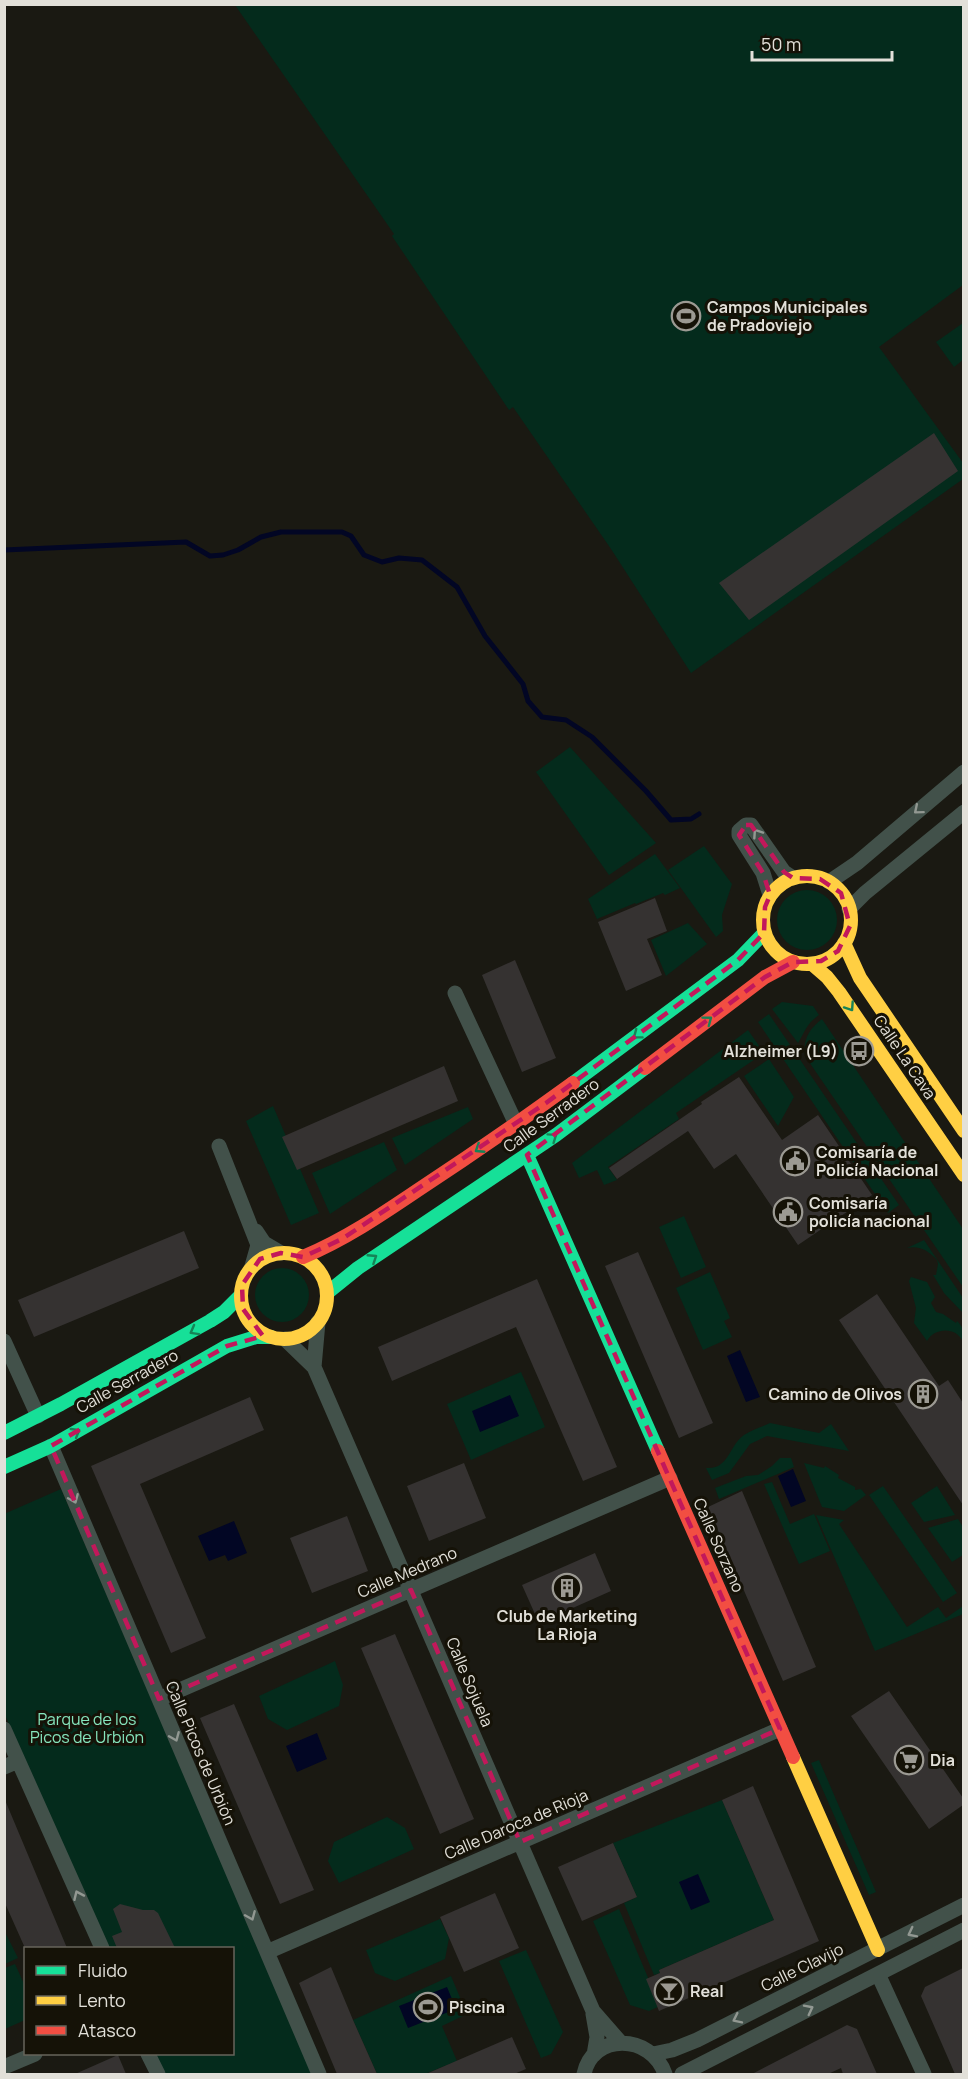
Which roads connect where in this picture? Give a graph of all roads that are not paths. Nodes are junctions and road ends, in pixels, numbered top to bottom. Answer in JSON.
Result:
{"nodes":[{"id":1,"x":963,"y":772,"type":"edge"},
{"id":2,"x":963,"y":812,"type":"edge"},
{"id":3,"x":794,"y":878,"type":"junction"},
{"id":4,"x":829,"y":882,"type":"junction"},
{"id":5,"x":770,"y":895,"type":"junction"},
{"id":6,"x":849,"y":909,"type":"junction"},
{"id":7,"x":764,"y":933,"type":"junction"},
{"id":8,"x":844,"y":943,"type":"junction"},
{"id":9,"x":793,"y":962,"type":"junction"},
{"id":10,"x":812,"y":964,"type":"junction"},
{"id":11,"x":455,"y":993,"type":"dead end"},
{"id":12,"x":516,"y":1124,"type":"junction"},
{"id":13,"x":963,"y":1131,"type":"edge"},
{"id":14,"x":219,"y":1146,"type":"dead end"},
{"id":15,"x":527,"y":1155,"type":"junction"},
{"id":16,"x":963,"y":1175,"type":"edge"},
{"id":17,"x":248,"y":1218,"type":"junction"},
{"id":18,"x":281,"y":1253,"type":"junction"},
{"id":19,"x":303,"y":1257,"type":"junction"},
{"id":20,"x":252,"y":1266,"type":"junction"},
{"id":21,"x":327,"y":1293,"type":"junction"},
{"id":22,"x":240,"y":1296,"type":"junction"},
{"id":23,"x":318,"y":1323,"type":"junction"},
{"id":24,"x":278,"y":1338,"type":"junction"},
{"id":25,"x":4,"y":1341,"type":"edge"},
{"id":26,"x":314,"y":1366,"type":"junction"},
{"id":27,"x":38,"y":1416,"type":"junction"},
{"id":28,"x":4,"y":1432,"type":"edge"},
{"id":29,"x":51,"y":1446,"type":"junction"},
{"id":30,"x":4,"y":1467,"type":"edge"},
{"id":31,"x":669,"y":1478,"type":"junction"},
{"id":32,"x":411,"y":1590,"type":"junction"},
{"id":33,"x":159,"y":1699,"type":"junction"},
{"id":34,"x":4,"y":1729,"type":"edge"},
{"id":35,"x":780,"y":1729,"type":"junction"},
{"id":36,"x":11,"y":1764,"type":"edge"},
{"id":37,"x":520,"y":1842,"type":"junction"},
{"id":38,"x":963,"y":1905,"type":"edge"},
{"id":39,"x":963,"y":1930,"type":"edge"},
{"id":40,"x":102,"y":1947,"type":"edge"},
{"id":41,"x":878,"y":1950,"type":"junction"},
{"id":42,"x":267,"y":1952,"type":"junction"},
{"id":43,"x":878,"y":1974,"type":"junction"},
{"id":44,"x":592,"y":2011,"type":"junction"},
{"id":45,"x":621,"y":2043,"type":"junction"},
{"id":46,"x":653,"y":2054,"type":"junction"},
{"id":47,"x":32,"y":2055,"type":"edge"},
{"id":48,"x":148,"y":2055,"type":"edge"},
{"id":49,"x":594,"y":2055,"type":"junction"},
{"id":50,"x":4,"y":2067,"type":"edge"},
{"id":51,"x":158,"y":2074,"type":"edge"},
{"id":52,"x":319,"y":2074,"type":"edge"},
{"id":53,"x":584,"y":2074,"type":"edge"},
{"id":54,"x":665,"y":2074,"type":"edge"},
{"id":55,"x":682,"y":2074,"type":"edge"},
{"id":56,"x":924,"y":2074,"type":"edge"}],
"edges":[{"from":1,"to":4,"type":"street","one_way":true},
{"from":2,"to":6,"type":"street"},
{"from":3,"to":4,"type":"main road"},
{"from":3,"to":5,"type":"main road"},
{"from":3,"to":5,"type":"street","one_way":true},
{"from":4,"to":6,"type":"main road"},
{"from":5,"to":7,"type":"main road"},
{"from":6,"to":8,"type":"main road"},
{"from":7,"to":9,"type":"main road"},
{"from":7,"to":12,"type":"main road","name":"Calle Serradero","one_way":true},
{"from":8,"to":10,"type":"main road"},
{"from":8,"to":13,"type":"main road","name":"Calle La Cava"},
{"from":9,"to":10,"type":"main road"},
{"from":15,"to":9,"type":"main road","name":"Calle Serradero","one_way":true},
{"from":10,"to":16,"type":"main road","name":"Calle La Cava","one_way":true},
{"from":11,"to":12,"type":"street"},
{"from":12,"to":19,"type":"main road","name":"Calle Serradero","one_way":true},
{"from":14,"to":17,"type":"street"},
{"from":21,"to":15,"type":"main road","name":"Calle Serradero","one_way":true},
{"from":15,"to":31,"type":"main road","name":"Calle Sorzano"},
{"from":17,"to":18,"type":"street"},
{"from":17,"to":20,"type":"street"},
{"from":18,"to":19,"type":"main road"},
{"from":18,"to":20,"type":"main road"},
{"from":19,"to":21,"type":"main road"},
{"from":20,"to":22,"type":"main road"},
{"from":21,"to":23,"type":"main road"},
{"from":22,"to":24,"type":"main road"},
{"from":22,"to":27,"type":"main road","name":"Calle Serradero","one_way":true},
{"from":23,"to":24,"type":"main road"},
{"from":23,"to":26,"type":"street","name":"Calle Sojuela"},
{"from":24,"to":26,"type":"street","name":"Calle Sojuela"},
{"from":29,"to":24,"type":"main road","name":"Calle Serradero","one_way":true},
{"from":25,"to":27,"type":"street"},
{"from":26,"to":32,"type":"street","name":"Calle Sojuela"},
{"from":27,"to":28,"type":"main road","name":"Calle Serradero"},
{"from":29,"to":30,"type":"main road","name":"Calle Serradero"},
{"from":29,"to":33,"type":"street","name":"Calle Picos de Urbión","one_way":true},
{"from":31,"to":32,"type":"street","name":"Calle Medrano"},
{"from":31,"to":35,"type":"main road","name":"Calle Sorzano"},
{"from":32,"to":33,"type":"street","name":"Calle Medrano"},
{"from":32,"to":37,"type":"street","name":"Calle Sojuela"},
{"from":33,"to":42,"type":"street","name":"Calle Picos de Urbión","one_way":true},
{"from":34,"to":36,"type":"street"},
{"from":35,"to":37,"type":"street","name":"Calle Daroca de Rioja"},
{"from":35,"to":41,"type":"main road","name":"Calle Sorzano"},
{"from":40,"to":36,"type":"street","one_way":true},
{"from":37,"to":42,"type":"street","name":"Calle Daroca de Rioja"},
{"from":37,"to":44,"type":"street","name":"Calle Sojuela"},
{"from":38,"to":41,"type":"street","name":"Calle Clavijo","one_way":true},
{"from":39,"to":43,"type":"street"},
{"from":41,"to":46,"type":"street","name":"Calle Clavijo","one_way":true},
{"from":42,"to":52,"type":"street","name":"Calle Picos de Urbión"},
{"from":55,"to":43,"type":"street","one_way":true},
{"from":43,"to":56,"type":"street"},
{"from":44,"to":45,"type":"street","name":"Calle Sojuela"},
{"from":44,"to":49,"type":"street","name":"Calle Sojuela"},
{"from":45,"to":46,"type":"street"},
{"from":45,"to":49,"type":"street"},
{"from":46,"to":54,"type":"street"},
{"from":47,"to":50,"type":"street"},
{"from":48,"to":51,"type":"street"},
{"from":49,"to":53,"type":"street"}]}
